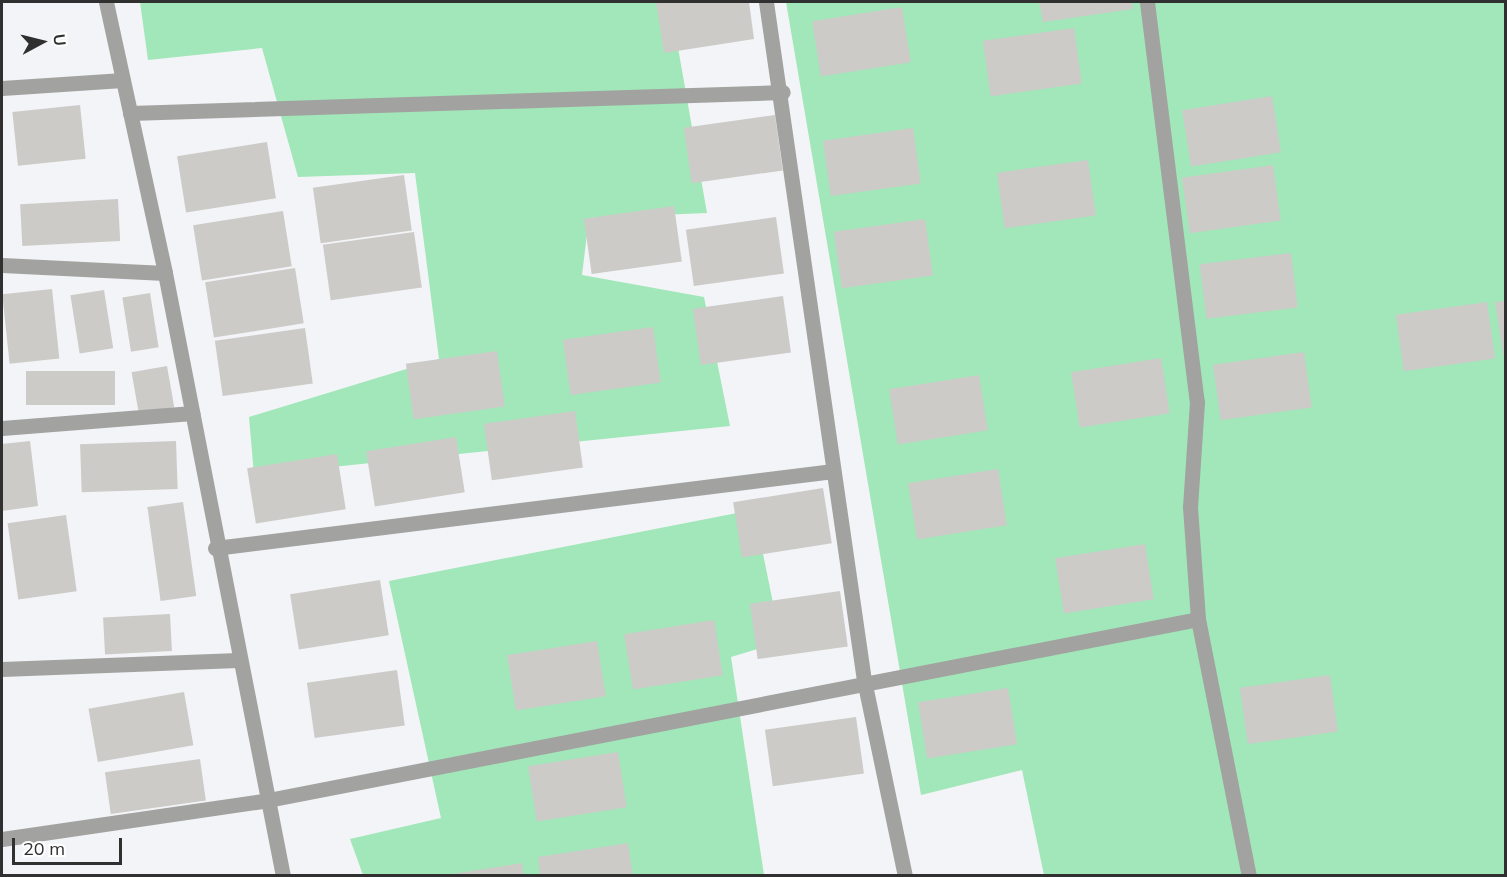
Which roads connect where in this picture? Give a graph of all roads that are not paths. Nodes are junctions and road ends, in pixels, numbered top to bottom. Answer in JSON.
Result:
{"nodes":[{"id":1,"x":106,"y":2,"type":"edge"},
{"id":2,"x":766,"y":2,"type":"edge"},
{"id":3,"x":1147,"y":2,"type":"edge"},
{"id":4,"x":123,"y":80,"type":"junction"},
{"id":5,"x":2,"y":88,"type":"edge"},
{"id":6,"x":783,"y":92,"type":"junction"},
{"id":7,"x":130,"y":113,"type":"junction"},
{"id":8,"x":2,"y":265,"type":"edge"},
{"id":9,"x":165,"y":273,"type":"junction"},
{"id":10,"x":192,"y":413,"type":"junction"},
{"id":11,"x":2,"y":428,"type":"edge"},
{"id":12,"x":834,"y":471,"type":"junction"},
{"id":13,"x":215,"y":548,"type":"junction"},
{"id":14,"x":1198,"y":619,"type":"junction"},
{"id":15,"x":238,"y":660,"type":"junction"},
{"id":16,"x":2,"y":669,"type":"edge"},
{"id":17,"x":864,"y":680,"type":"junction"},
{"id":18,"x":268,"y":800,"type":"junction"},
{"id":19,"x":2,"y":839,"type":"edge"},
{"id":20,"x":283,"y":876,"type":"edge"},
{"id":21,"x":905,"y":876,"type":"edge"},
{"id":22,"x":1249,"y":876,"type":"edge"}],
"edges":[{"from":1,"to":4,"type":"street"},
{"from":2,"to":6,"type":"street"},
{"from":3,"to":14,"type":"street"},
{"from":4,"to":5,"type":"street"},
{"from":4,"to":7,"type":"street"},
{"from":6,"to":7,"type":"street"},
{"from":6,"to":12,"type":"street"},
{"from":7,"to":9,"type":"street"},
{"from":8,"to":9,"type":"street"},
{"from":9,"to":10,"type":"street"},
{"from":10,"to":11,"type":"street"},
{"from":10,"to":13,"type":"street"},
{"from":12,"to":13,"type":"street"},
{"from":12,"to":17,"type":"street"},
{"from":13,"to":15,"type":"street"},
{"from":14,"to":17,"type":"street"},
{"from":14,"to":22,"type":"street"},
{"from":15,"to":16,"type":"street"},
{"from":15,"to":18,"type":"street"},
{"from":17,"to":18,"type":"street"},
{"from":17,"to":21,"type":"street"},
{"from":18,"to":19,"type":"street"},
{"from":18,"to":20,"type":"street"}]}
